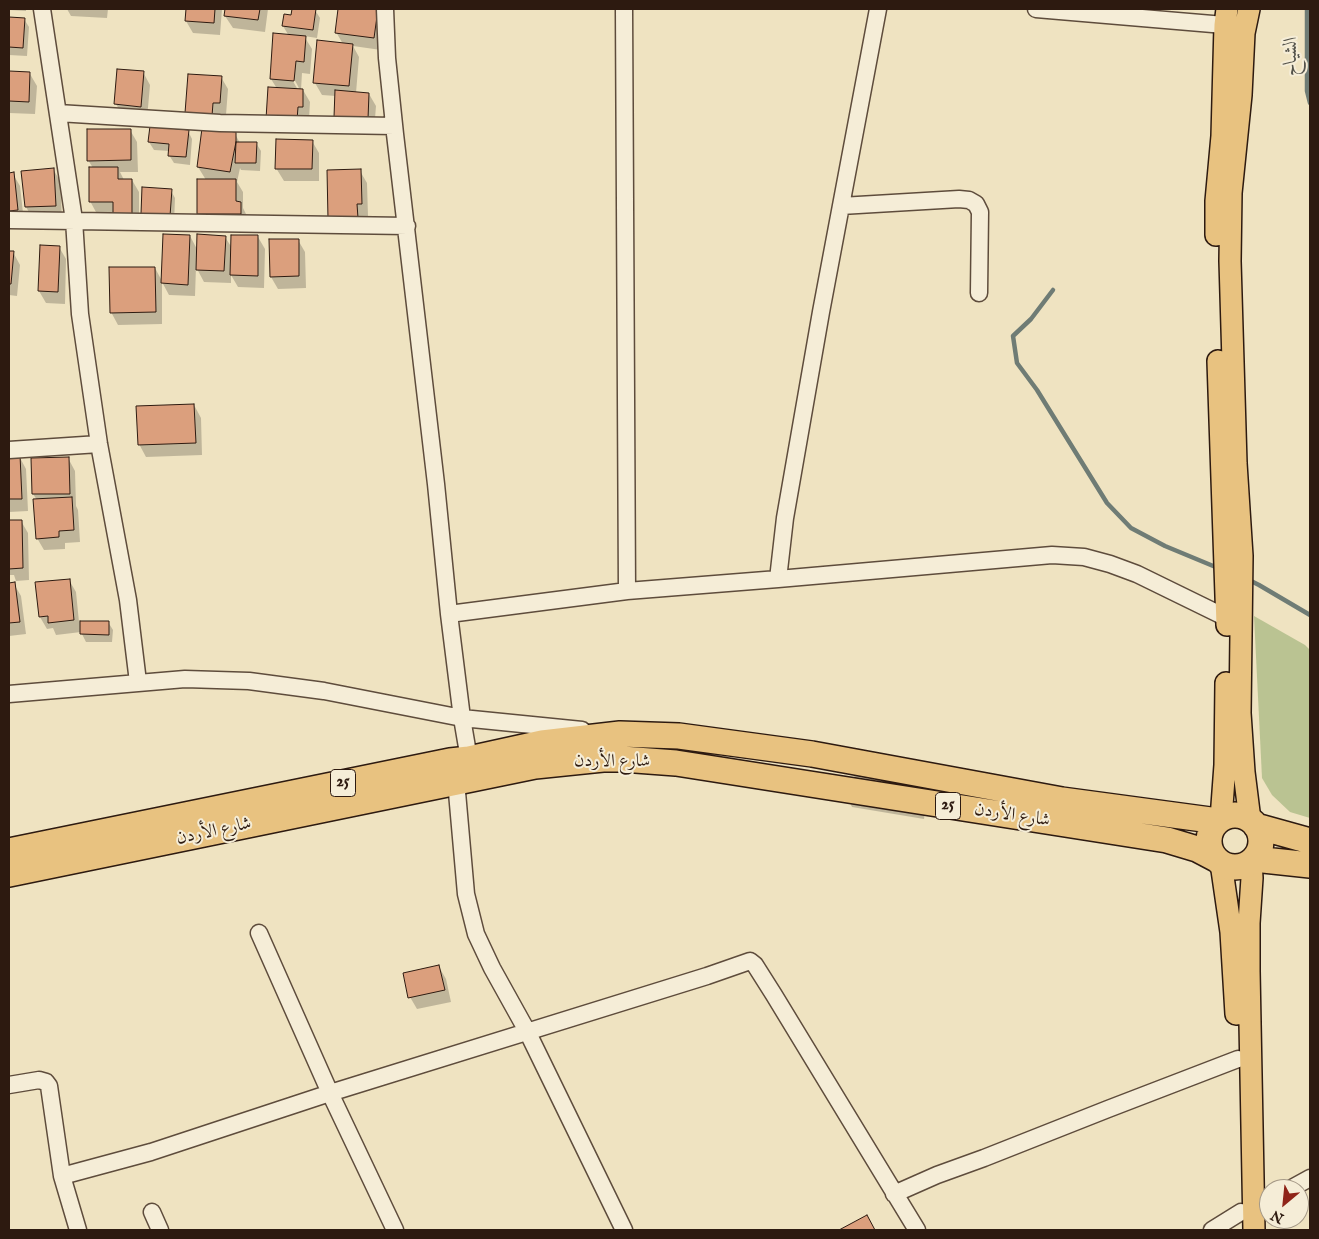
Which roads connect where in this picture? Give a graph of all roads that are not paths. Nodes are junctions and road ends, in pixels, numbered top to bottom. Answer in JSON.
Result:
{"nodes":[{"id":1,"x":42,"y":9,"type":"edge"},
{"id":2,"x":384,"y":9,"type":"edge"},
{"id":3,"x":624,"y":9,"type":"edge"},
{"id":4,"x":878,"y":9,"type":"edge"},
{"id":5,"x":1036,"y":9,"type":"edge"},
{"id":6,"x":1069,"y":10,"type":"edge"},
{"id":7,"x":1226,"y":17,"type":"edge"},
{"id":8,"x":1247,"y":18,"type":"edge"},
{"id":9,"x":58,"y":113,"type":"junction"},
{"id":10,"x":394,"y":126,"type":"junction"},
{"id":11,"x":841,"y":206,"type":"junction"},
{"id":12,"x":9,"y":220,"type":"edge"},
{"id":13,"x":74,"y":220,"type":"junction"},
{"id":14,"x":407,"y":226,"type":"junction"},
{"id":15,"x":979,"y":293,"type":"dead end"},
{"id":16,"x":100,"y":444,"type":"junction"},
{"id":17,"x":9,"y":450,"type":"edge"},
{"id":18,"x":1233,"y":554,"type":"junction"},
{"id":19,"x":778,"y":580,"type":"junction"},
{"id":20,"x":627,"y":591,"type":"junction"},
{"id":21,"x":449,"y":614,"type":"junction"},
{"id":22,"x":1234,"y":614,"type":"junction"},
{"id":23,"x":138,"y":682,"type":"junction"},
{"id":24,"x":9,"y":694,"type":"edge"},
{"id":25,"x":462,"y":718,"type":"junction"},
{"id":26,"x":620,"y":734,"type":"junction"},
{"id":27,"x":679,"y":736,"type":"junction"},
{"id":28,"x":469,"y":759,"type":"junction"},
{"id":29,"x":676,"y":763,"type":"junction"},
{"id":30,"x":456,"y":782,"type":"junction"},
{"id":31,"x":1220,"y":820,"type":"junction"},
{"id":32,"x":1253,"y":823,"type":"junction"},
{"id":33,"x":1310,"y":841,"type":"edge"},
{"id":34,"x":9,"y":851,"type":"edge"},
{"id":35,"x":1253,"y":860,"type":"junction"},
{"id":36,"x":1218,"y":861,"type":"junction"},
{"id":37,"x":1310,"y":865,"type":"edge"},
{"id":38,"x":9,"y":874,"type":"edge"},
{"id":39,"x":259,"y":933,"type":"dead end"},
{"id":40,"x":527,"y":1031,"type":"junction"},
{"id":41,"x":1238,"y":1059,"type":"junction"},
{"id":42,"x":9,"y":1085,"type":"edge"},
{"id":43,"x":330,"y":1093,"type":"junction"},
{"id":44,"x":62,"y":1176,"type":"junction"},
{"id":45,"x":894,"y":1194,"type":"junction"},
{"id":46,"x":152,"y":1212,"type":"dead end"},
{"id":47,"x":1252,"y":1217,"type":"edge"},
{"id":48,"x":78,"y":1230,"type":"edge"},
{"id":49,"x":160,"y":1230,"type":"edge"},
{"id":50,"x":395,"y":1230,"type":"edge"},
{"id":51,"x":624,"y":1230,"type":"edge"},
{"id":52,"x":917,"y":1230,"type":"edge"},
{"id":53,"x":1212,"y":1230,"type":"edge"}],
"edges":[{"from":1,"to":9,"type":"street"},
{"from":2,"to":10,"type":"street"},
{"from":3,"to":20,"type":"street"},
{"from":4,"to":11,"type":"street"},
{"from":5,"to":6,"type":"street"},
{"from":6,"to":7,"type":"street"},
{"from":7,"to":8,"type":"street"},
{"from":7,"to":18,"type":"main road"},
{"from":8,"to":18,"type":"main road"},
{"from":9,"to":10,"type":"street"},
{"from":9,"to":13,"type":"street"},
{"from":10,"to":14,"type":"street"},
{"from":11,"to":15,"type":"street"},
{"from":11,"to":19,"type":"street"},
{"from":12,"to":13,"type":"street"},
{"from":13,"to":14,"type":"street"},
{"from":13,"to":16,"type":"street"},
{"from":14,"to":21,"type":"street"},
{"from":16,"to":17,"type":"street"},
{"from":16,"to":23,"type":"street"},
{"from":18,"to":22,"type":"main road"},
{"from":19,"to":20,"type":"street"},
{"from":19,"to":22,"type":"street"},
{"from":20,"to":21,"type":"street"},
{"from":21,"to":25,"type":"street"},
{"from":22,"to":31,"type":"main road"},
{"from":22,"to":32,"type":"main road"},
{"from":23,"to":24,"type":"street"},
{"from":23,"to":25,"type":"street"},
{"from":25,"to":26,"type":"street"},
{"from":25,"to":28,"type":"street"},
{"from":26,"to":27,"type":"highway","name":"شارع الأردن","number":"25"},
{"from":26,"to":28,"type":"highway","name":"شارع الأردن","number":"25"},
{"from":27,"to":29,"type":"highway"},
{"from":27,"to":31,"type":"highway","name":"شارع الأردن","number":"25"},
{"from":28,"to":34,"type":"highway","name":"شارع الأردن","number":"25"},
{"from":29,"to":30,"type":"highway","name":"شارع الأردن","number":"25"},
{"from":29,"to":36,"type":"highway","name":"شارع الأردن","number":"25"},
{"from":30,"to":38,"type":"highway","name":"شارع الأردن","number":"25"},
{"from":30,"to":40,"type":"street"},
{"from":31,"to":32,"type":"highway","number":"25"},
{"from":31,"to":36,"type":"highway"},
{"from":32,"to":33,"type":"highway","number":"25"},
{"from":32,"to":35,"type":"highway"},
{"from":35,"to":36,"type":"highway","number":"25"},
{"from":35,"to":37,"type":"highway","number":"25"},
{"from":35,"to":47,"type":"main road"},
{"from":36,"to":41,"type":"main road"},
{"from":39,"to":43,"type":"street"},
{"from":40,"to":43,"type":"street"},
{"from":40,"to":45,"type":"street"},
{"from":40,"to":51,"type":"street"},
{"from":41,"to":45,"type":"street"},
{"from":41,"to":47,"type":"main road"},
{"from":42,"to":44,"type":"street"},
{"from":43,"to":44,"type":"street"},
{"from":43,"to":50,"type":"street"},
{"from":44,"to":48,"type":"street"},
{"from":45,"to":52,"type":"street"},
{"from":46,"to":49,"type":"street"},
{"from":47,"to":53,"type":"street"}]}
